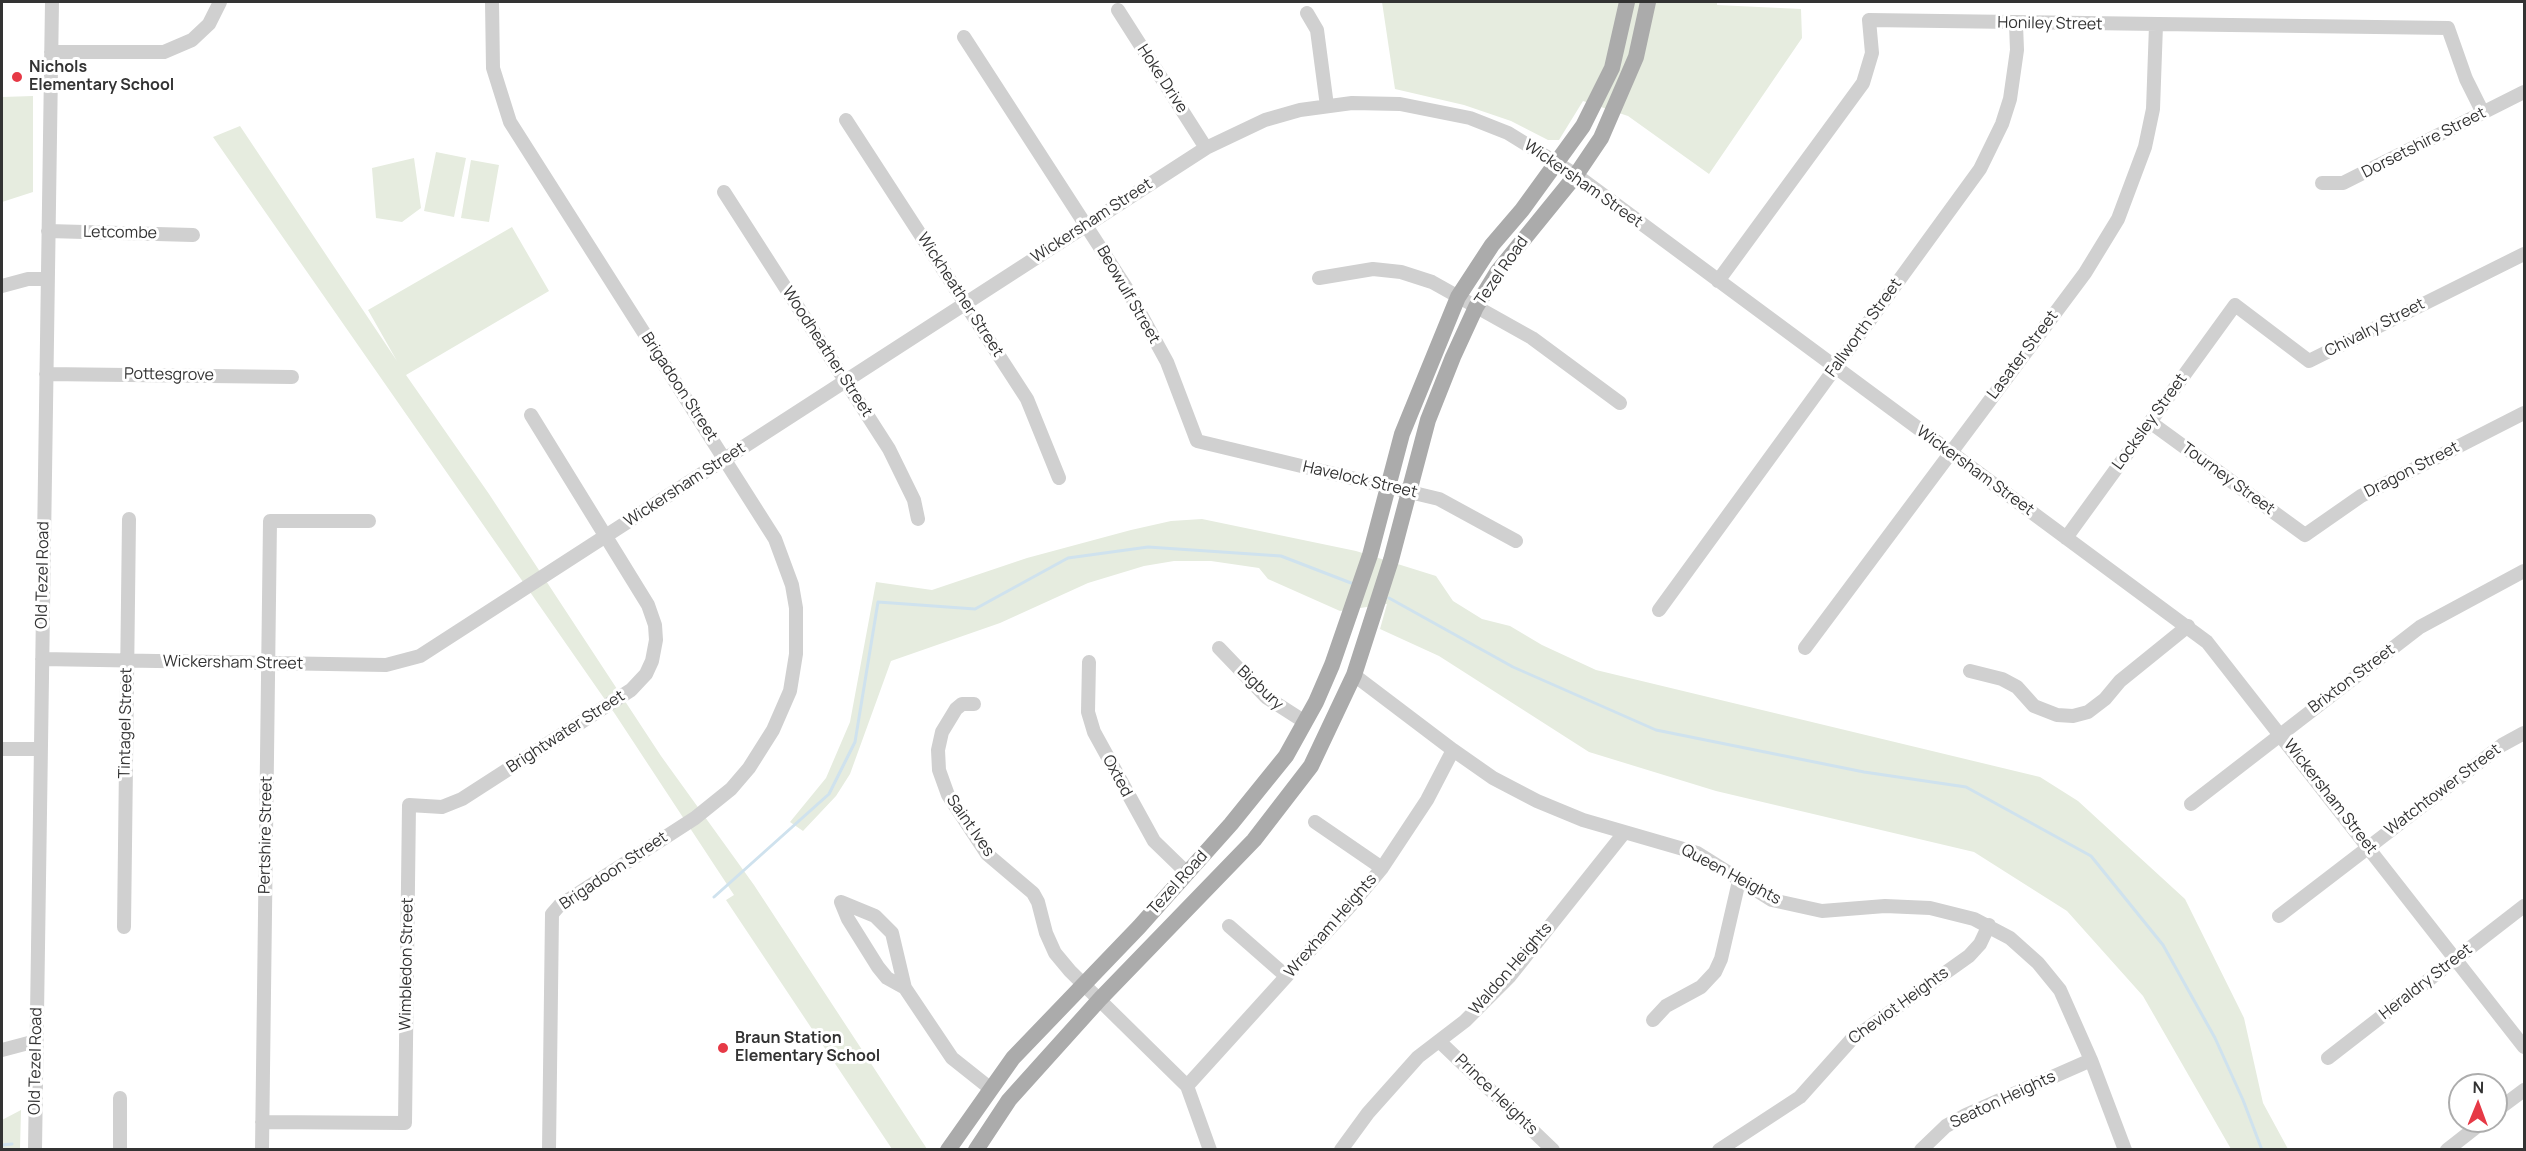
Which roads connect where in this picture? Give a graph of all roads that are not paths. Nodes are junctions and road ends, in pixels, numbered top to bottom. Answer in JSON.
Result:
{"nodes":[{"id":1,"x":52,"y":2,"type":"edge"},
{"id":2,"x":220,"y":2,"type":"edge"},
{"id":3,"x":492,"y":2,"type":"edge"},
{"id":4,"x":1628,"y":2,"type":"edge"},
{"id":5,"x":1648,"y":2,"type":"edge"},
{"id":6,"x":1118,"y":10,"type":"dead end"},
{"id":7,"x":1307,"y":13,"type":"dead end"},
{"id":8,"x":2016,"y":24,"type":"junction"},
{"id":9,"x":2156,"y":25,"type":"junction"},
{"id":10,"x":964,"y":37,"type":"dead end"},
{"id":11,"x":51,"y":52,"type":"junction"},
{"id":12,"x":2524,"y":92,"type":"edge"},
{"id":13,"x":1327,"y":106,"type":"junction"},
{"id":14,"x":2483,"y":113,"type":"junction"},
{"id":15,"x":846,"y":120,"type":"dead end"},
{"id":16,"x":1206,"y":148,"type":"junction"},
{"id":17,"x":1558,"y":163,"type":"junction"},
{"id":18,"x":1576,"y":175,"type":"junction"},
{"id":19,"x":2322,"y":183,"type":"dead end"},
{"id":20,"x":724,"y":192,"type":"dead end"},
{"id":21,"x":1085,"y":225,"type":"junction"},
{"id":22,"x":48,"y":231,"type":"junction"},
{"id":23,"x":193,"y":235,"type":"dead end"},
{"id":24,"x":2524,"y":254,"type":"edge"},
{"id":25,"x":1319,"y":278,"type":"dead end"},
{"id":26,"x":47,"y":279,"type":"junction"},
{"id":27,"x":1718,"y":281,"type":"junction"},
{"id":28,"x":2,"y":286,"type":"edge"},
{"id":29,"x":1458,"y":297,"type":"junction"},
{"id":30,"x":966,"y":303,"type":"junction"},
{"id":31,"x":2235,"y":305,"type":"joint"},
{"id":32,"x":1476,"y":307,"type":"junction"},
{"id":33,"x":1835,"y":368,"type":"junction"},
{"id":34,"x":46,"y":374,"type":"junction"},
{"id":35,"x":292,"y":377,"type":"dead end"},
{"id":36,"x":846,"y":380,"type":"junction"},
{"id":37,"x":1620,"y":403,"type":"dead end"},
{"id":38,"x":2524,"y":413,"type":"edge"},
{"id":39,"x":531,"y":415,"type":"dead end"},
{"id":40,"x":2150,"y":422,"type":"junction"},
{"id":41,"x":1197,"y":441,"type":"joint"},
{"id":42,"x":1949,"y":452,"type":"junction"},
{"id":43,"x":725,"y":458,"type":"junction"},
{"id":44,"x":1059,"y":478,"type":"dead end"},
{"id":45,"x":1387,"y":488,"type":"junction"},
{"id":46,"x":1407,"y":492,"type":"junction"},
{"id":47,"x":129,"y":519,"type":"dead end"},
{"id":48,"x":918,"y":519,"type":"dead end"},
{"id":49,"x":369,"y":521,"type":"dead end"},
{"id":50,"x":2305,"y":535,"type":"joint"},
{"id":51,"x":606,"y":537,"type":"junction"},
{"id":52,"x":2066,"y":538,"type":"junction"},
{"id":53,"x":1516,"y":541,"type":"dead end"},
{"id":54,"x":2524,"y":572,"type":"edge"},
{"id":55,"x":1360,"y":585,"type":"junction"},
{"id":56,"x":1381,"y":593,"type":"junction"},
{"id":57,"x":1659,"y":610,"type":"dead end"},
{"id":58,"x":2188,"y":626,"type":"junction"},
{"id":59,"x":1219,"y":648,"type":"dead end"},
{"id":60,"x":1805,"y":648,"type":"dead end"},
{"id":61,"x":42,"y":659,"type":"junction"},
{"id":62,"x":126,"y":661,"type":"junction"},
{"id":63,"x":1089,"y":662,"type":"dead end"},
{"id":64,"x":269,"y":665,"type":"junction"},
{"id":65,"x":1970,"y":671,"type":"dead end"},
{"id":66,"x":1354,"y":675,"type":"junction"},
{"id":67,"x":974,"y":704,"type":"dead end"},
{"id":68,"x":1305,"y":722,"type":"junction"},
{"id":69,"x":2280,"y":733,"type":"junction"},
{"id":70,"x":2524,"y":733,"type":"edge"},
{"id":71,"x":2,"y":749,"type":"edge"},
{"id":72,"x":40,"y":749,"type":"junction"},
{"id":73,"x":1453,"y":750,"type":"junction"},
{"id":74,"x":2191,"y":804,"type":"dead end"},
{"id":75,"x":409,"y":806,"type":"joint"},
{"id":76,"x":1315,"y":822,"type":"dead end"},
{"id":77,"x":1624,"y":833,"type":"junction"},
{"id":78,"x":2368,"y":846,"type":"junction"},
{"id":79,"x":1382,"y":868,"type":"junction"},
{"id":80,"x":1187,"y":873,"type":"junction"},
{"id":81,"x":1739,"y":881,"type":"junction"},
{"id":82,"x":2524,"y":906,"type":"edge"},
{"id":83,"x":2279,"y":916,"type":"dead end"},
{"id":84,"x":1989,"y":925,"type":"junction"},
{"id":85,"x":1229,"y":926,"type":"dead end"},
{"id":86,"x":124,"y":927,"type":"dead end"},
{"id":87,"x":2456,"y":959,"type":"junction"},
{"id":88,"x":1286,"y":976,"type":"junction"},
{"id":89,"x":1085,"y":984,"type":"junction"},
{"id":90,"x":905,"y":988,"type":"junction"},
{"id":91,"x":1100,"y":999,"type":"junction"},
{"id":92,"x":1653,"y":1020,"type":"dead end"},
{"id":93,"x":36,"y":1041,"type":"junction"},
{"id":94,"x":1439,"y":1041,"type":"junction"},
{"id":95,"x":2524,"y":1047,"type":"edge"},
{"id":96,"x":2,"y":1050,"type":"edge"},
{"id":97,"x":2328,"y":1058,"type":"dead end"},
{"id":98,"x":2091,"y":1060,"type":"junction"},
{"id":99,"x":1187,"y":1086,"type":"junction"},
{"id":100,"x":991,"y":1089,"type":"junction"},
{"id":101,"x":2524,"y":1090,"type":"edge"},
{"id":102,"x":120,"y":1098,"type":"dead end"},
{"id":103,"x":2508,"y":1103,"type":"edge"},
{"id":104,"x":262,"y":1122,"type":"junction"},
{"id":105,"x":2468,"y":1133,"type":"edge"},
{"id":106,"x":35,"y":1149,"type":"edge"},
{"id":107,"x":120,"y":1149,"type":"edge"},
{"id":108,"x":262,"y":1149,"type":"edge"},
{"id":109,"x":549,"y":1149,"type":"edge"},
{"id":110,"x":948,"y":1149,"type":"edge"},
{"id":111,"x":976,"y":1149,"type":"edge"},
{"id":112,"x":1210,"y":1149,"type":"edge"},
{"id":113,"x":1341,"y":1149,"type":"edge"},
{"id":114,"x":1553,"y":1149,"type":"edge"},
{"id":115,"x":1719,"y":1149,"type":"edge"},
{"id":116,"x":1921,"y":1149,"type":"edge"},
{"id":117,"x":2125,"y":1149,"type":"edge"},
{"id":118,"x":2446,"y":1149,"type":"edge"}],
"edges":[{"from":1,"to":11,"type":"street","name":"Old Tezel Road"},
{"from":2,"to":11,"type":"street"},
{"from":3,"to":43,"type":"street","name":"Brigadoon Street"},
{"from":4,"to":17,"type":"main road","name":"Tezel Road"},
{"from":5,"to":18,"type":"main road","name":"Tezel Road"},
{"from":6,"to":16,"type":"street","name":"Hoke Drive"},
{"from":7,"to":13,"type":"street"},
{"from":8,"to":9,"type":"street","name":"Honiley Street"},
{"from":8,"to":27,"type":"street","name":"Honiley Street"},
{"from":8,"to":33,"type":"street","name":"Fallworth Street"},
{"from":9,"to":14,"type":"street","name":"Honiley Street"},
{"from":9,"to":42,"type":"street","name":"Lasater Street"},
{"from":10,"to":21,"type":"street","name":"Beowulf Street"},
{"from":11,"to":22,"type":"street","name":"Old Tezel Road"},
{"from":12,"to":14,"type":"street","name":"Dorsetshire Street"},
{"from":13,"to":16,"type":"street","name":"Wickersham Street"},
{"from":13,"to":17,"type":"street","name":"Wickersham Street"},
{"from":14,"to":19,"type":"street","name":"Dorsetshire Street"},
{"from":15,"to":30,"type":"street","name":"Wickheather Street"},
{"from":16,"to":21,"type":"street","name":"Wickersham Street"},
{"from":17,"to":18,"type":"street","name":"Wickersham Street"},
{"from":17,"to":29,"type":"main road","name":"Tezel Road"},
{"from":18,"to":27,"type":"street","name":"Wickersham Street"},
{"from":18,"to":32,"type":"main road","name":"Tezel Road"},
{"from":20,"to":36,"type":"street","name":"Woodheather Street"},
{"from":21,"to":30,"type":"street","name":"Wickersham Street"},
{"from":21,"to":41,"type":"street","name":"Beowulf Street"},
{"from":22,"to":23,"type":"street","name":"Letcombe"},
{"from":22,"to":26,"type":"street","name":"Old Tezel Road"},
{"from":24,"to":31,"type":"street","name":"Chivalry Street"},
{"from":25,"to":29,"type":"street"},
{"from":26,"to":28,"type":"street"},
{"from":26,"to":34,"type":"street","name":"Old Tezel Road"},
{"from":27,"to":33,"type":"street","name":"Wickersham Street"},
{"from":29,"to":32,"type":"street"},
{"from":29,"to":45,"type":"main road","name":"Tezel Road"},
{"from":30,"to":36,"type":"street","name":"Wickersham Street"},
{"from":30,"to":44,"type":"street","name":"Wickheather Street"},
{"from":31,"to":40,"type":"street","name":"Locksley Street"},
{"from":32,"to":37,"type":"street"},
{"from":32,"to":46,"type":"main road","name":"Tezel Road"},
{"from":33,"to":42,"type":"street","name":"Wickersham Street"},
{"from":33,"to":57,"type":"street","name":"Fallworth Street"},
{"from":34,"to":35,"type":"street","name":"Pottesgrove"},
{"from":34,"to":61,"type":"street","name":"Old Tezel Road"},
{"from":36,"to":43,"type":"street","name":"Wickersham Street"},
{"from":36,"to":48,"type":"street","name":"Woodheather Street"},
{"from":38,"to":50,"type":"street","name":"Dragon Street"},
{"from":39,"to":51,"type":"street","name":"Brightwater Street"},
{"from":40,"to":50,"type":"street","name":"Tourney Street"},
{"from":40,"to":52,"type":"street","name":"Locksley Street"},
{"from":41,"to":45,"type":"street","name":"Havelock Street"},
{"from":42,"to":52,"type":"street","name":"Wickersham Street"},
{"from":42,"to":60,"type":"street","name":"Lasater Street"},
{"from":43,"to":51,"type":"street","name":"Wickersham Street"},
{"from":43,"to":109,"type":"street","name":"Brigadoon Street"},
{"from":45,"to":46,"type":"street","name":"Havelock Street"},
{"from":45,"to":55,"type":"main road","name":"Tezel Road"},
{"from":46,"to":53,"type":"street","name":"Havelock Street"},
{"from":46,"to":56,"type":"main road","name":"Tezel Road"},
{"from":47,"to":62,"type":"street","name":"Tintagel Street"},
{"from":49,"to":64,"type":"street","name":"Pertshire Street"},
{"from":51,"to":64,"type":"street","name":"Wickersham Street"},
{"from":51,"to":75,"type":"street","name":"Brightwater Street"},
{"from":52,"to":58,"type":"street","name":"Wickersham Street"},
{"from":54,"to":69,"type":"street","name":"Brixton Street"},
{"from":55,"to":56,"type":"street"},
{"from":55,"to":68,"type":"main road","name":"Tezel Road"},
{"from":56,"to":66,"type":"main road","name":"Tezel Road"},
{"from":58,"to":65,"type":"street"},
{"from":58,"to":69,"type":"street","name":"Wickersham Street"},
{"from":59,"to":68,"type":"street","name":"Bigbury"},
{"from":61,"to":62,"type":"street","name":"Wickersham Street"},
{"from":61,"to":72,"type":"street","name":"Old Tezel Road"},
{"from":62,"to":64,"type":"street","name":"Wickersham Street"},
{"from":62,"to":86,"type":"street","name":"Tintagel Street"},
{"from":63,"to":80,"type":"street","name":"Oxted"},
{"from":64,"to":104,"type":"street","name":"Pertshire Street"},
{"from":66,"to":73,"type":"street","name":"Queen Heights"},
{"from":66,"to":91,"type":"main road","name":"Tezel Road"},
{"from":67,"to":89,"type":"street","name":"Saint Ives"},
{"from":68,"to":80,"type":"main road","name":"Tezel Road"},
{"from":69,"to":74,"type":"street","name":"Brixton Street"},
{"from":69,"to":78,"type":"street","name":"Wickersham Street"},
{"from":70,"to":78,"type":"street","name":"Watchtower Street"},
{"from":71,"to":72,"type":"street"},
{"from":72,"to":93,"type":"street","name":"Old Tezel Road"},
{"from":73,"to":77,"type":"street","name":"Queen Heights"},
{"from":73,"to":79,"type":"street","name":"Wrexham Heights"},
{"from":75,"to":104,"type":"street","name":"Wimbledon Street"},
{"from":76,"to":79,"type":"street"},
{"from":77,"to":81,"type":"street","name":"Queen Heights"},
{"from":77,"to":94,"type":"street","name":"Waldon Heights"},
{"from":78,"to":83,"type":"street","name":"Watchtower Street"},
{"from":78,"to":87,"type":"street","name":"Wickersham Street"},
{"from":79,"to":88,"type":"street","name":"Wrexham Heights"},
{"from":80,"to":89,"type":"main road","name":"Tezel Road"},
{"from":81,"to":84,"type":"street","name":"Queen Heights"},
{"from":81,"to":92,"type":"street"},
{"from":82,"to":87,"type":"street","name":"Heraldry Street"},
{"from":84,"to":98,"type":"street","name":"Queen Heights"},
{"from":84,"to":115,"type":"street","name":"Cheviot Heights"},
{"from":85,"to":88,"type":"street"},
{"from":87,"to":95,"type":"street","name":"Wickersham Street"},
{"from":87,"to":97,"type":"street","name":"Heraldry Street"},
{"from":88,"to":99,"type":"street","name":"Wrexham Heights"},
{"from":89,"to":91,"type":"street","name":"Saint Ives"},
{"from":89,"to":100,"type":"main road","name":"Tezel Road"},
{"from":90,"to":90,"type":"street"},
{"from":90,"to":100,"type":"street"},
{"from":91,"to":99,"type":"street","name":"Saint Ives"},
{"from":91,"to":111,"type":"main road","name":"Tezel Road"},
{"from":93,"to":96,"type":"street"},
{"from":93,"to":106,"type":"street","name":"Old Tezel Road"},
{"from":94,"to":113,"type":"street","name":"Waldon Heights"},
{"from":94,"to":114,"type":"street","name":"Prince Heights"},
{"from":98,"to":116,"type":"street","name":"Seaton Heights"},
{"from":98,"to":117,"type":"street","name":"Queen Heights"},
{"from":99,"to":112,"type":"street"},
{"from":100,"to":110,"type":"main road","name":"Tezel Road"},
{"from":101,"to":103,"type":"street"},
{"from":102,"to":107,"type":"street"},
{"from":104,"to":108,"type":"street","name":"Pertshire Street"},
{"from":105,"to":118,"type":"street"}]}
